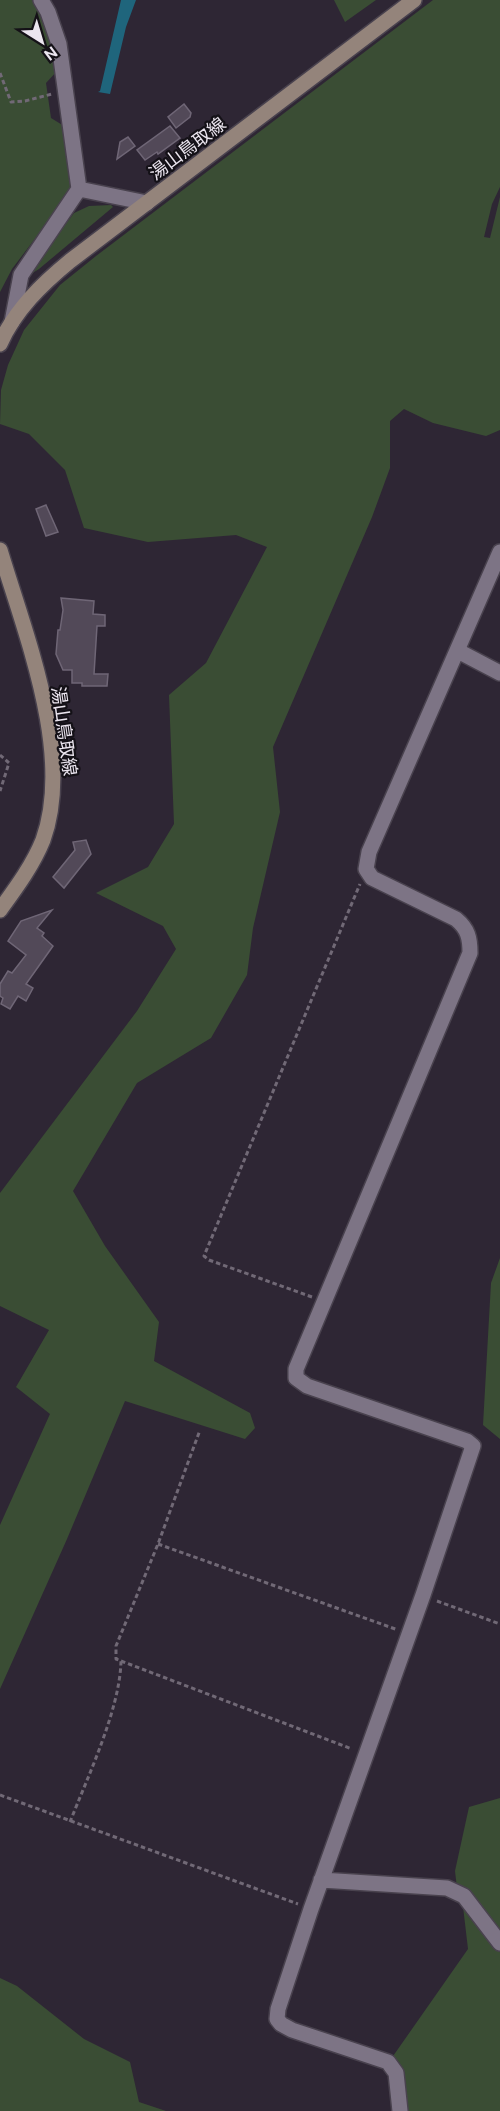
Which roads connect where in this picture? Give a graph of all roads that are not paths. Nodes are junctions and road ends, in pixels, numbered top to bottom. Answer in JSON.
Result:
{"nodes":[{"id":1,"x":41,"y":0,"type":"edge"},
{"id":2,"x":414,"y":0,"type":"edge"},
{"id":3,"x":79,"y":189,"type":"junction"},
{"id":4,"x":147,"y":203,"type":"junction"},
{"id":5,"x":12,"y":322,"type":"junction"},
{"id":6,"x":0,"y":344,"type":"edge"},
{"id":7,"x":0,"y":550,"type":"edge"},
{"id":8,"x":500,"y":552,"type":"edge"},
{"id":9,"x":458,"y":651,"type":"junction"},
{"id":10,"x":500,"y":673,"type":"edge"},
{"id":11,"x":0,"y":910,"type":"edge"},
{"id":12,"x":321,"y":1880,"type":"junction"},
{"id":13,"x":500,"y":1943,"type":"edge"},
{"id":14,"x":400,"y":2111,"type":"edge"}],
"edges":[{"from":1,"to":3,"type":"street"},
{"from":2,"to":4,"type":"main road","name":"湯山鳥取線"},
{"from":3,"to":4,"type":"street"},
{"from":3,"to":5,"type":"street"},
{"from":4,"to":5,"type":"main road","name":"湯山鳥取線"},
{"from":5,"to":6,"type":"main road","name":"湯山鳥取線"},
{"from":7,"to":11,"type":"main road","name":"湯山鳥取線"},
{"from":8,"to":9,"type":"street"},
{"from":9,"to":10,"type":"street"},
{"from":9,"to":12,"type":"street"},
{"from":12,"to":13,"type":"street"},
{"from":12,"to":14,"type":"street"}]}
